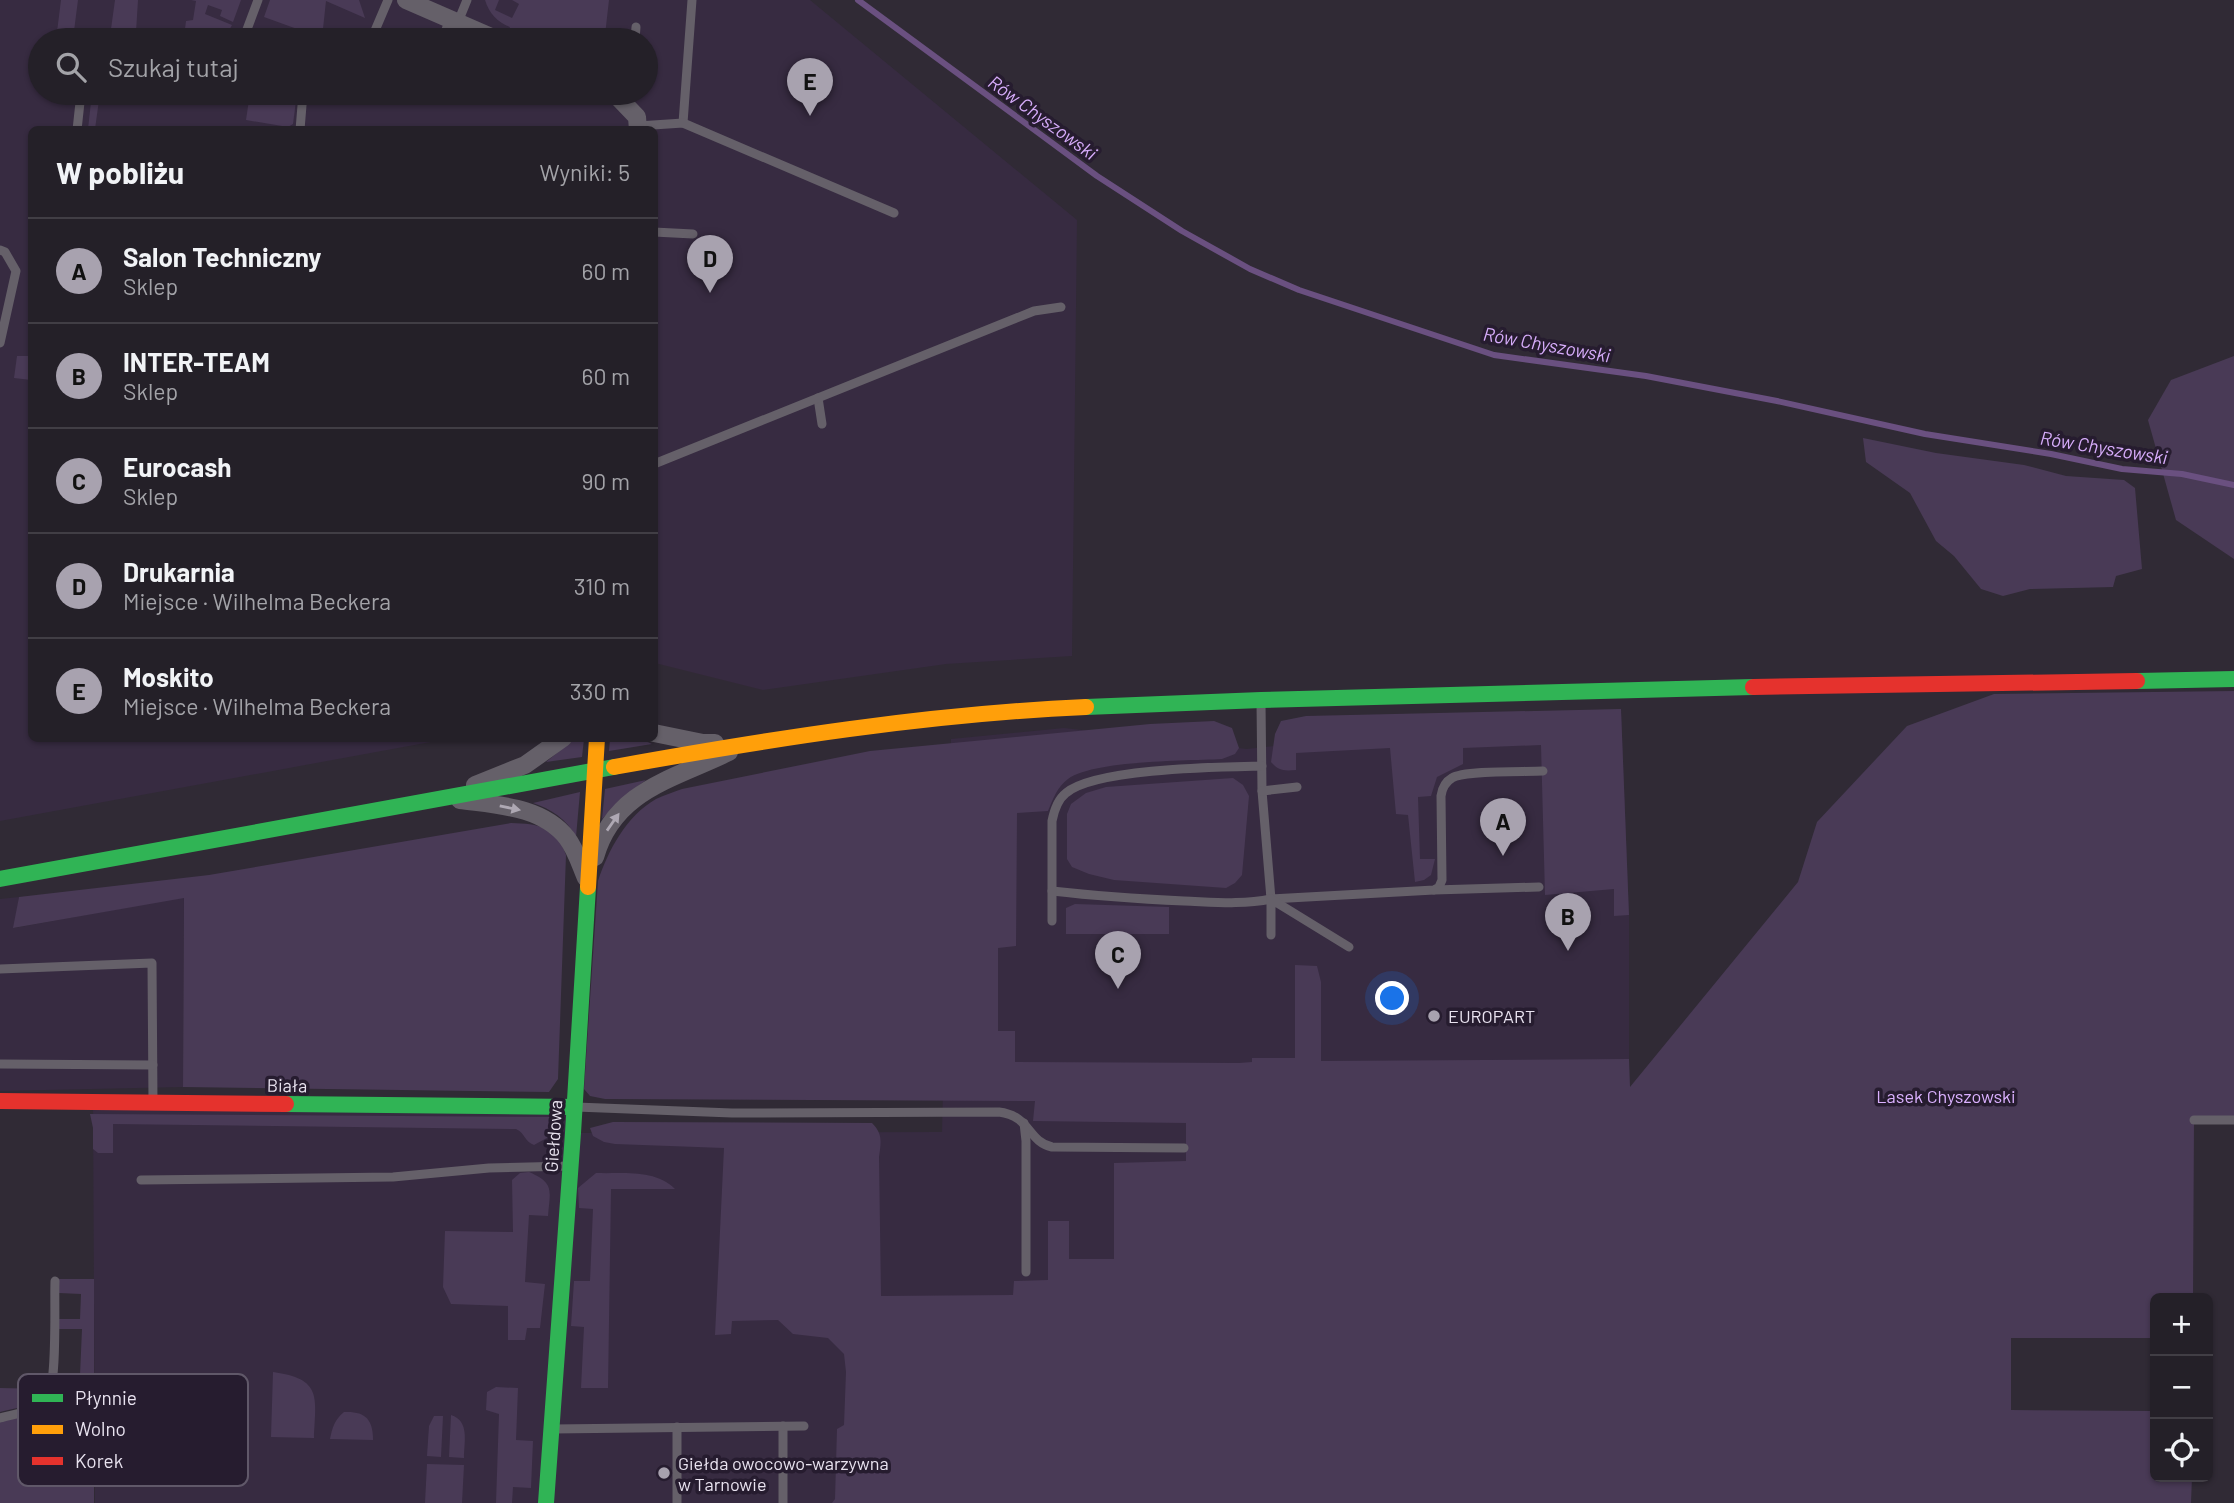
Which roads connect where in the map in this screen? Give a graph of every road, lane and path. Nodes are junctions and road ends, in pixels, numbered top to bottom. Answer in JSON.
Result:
{"nodes":[{"id":1,"x":258,"y":0,"type":"edge"},
{"id":2,"x":388,"y":0,"type":"edge"},
{"id":3,"x":407,"y":0,"type":"edge"},
{"id":4,"x":467,"y":0,"type":"edge"},
{"id":5,"x":692,"y":0,"type":"edge"},
{"id":6,"x":454,"y":21,"type":"junction"},
{"id":7,"x":248,"y":28,"type":"edge"},
{"id":8,"x":376,"y":28,"type":"edge"},
{"id":9,"x":450,"y":28,"type":"edge"},
{"id":10,"x":470,"y":28,"type":"edge"},
{"id":11,"x":79,"y":105,"type":"edge"},
{"id":12,"x":302,"y":105,"type":"edge"},
{"id":13,"x":626,"y":105,"type":"edge"},
{"id":14,"x":683,"y":123,"type":"junction"},
{"id":15,"x":77,"y":126,"type":"edge"},
{"id":16,"x":300,"y":126,"type":"edge"},
{"id":17,"x":638,"y":126,"type":"edge"},
{"id":18,"x":656,"y":126,"type":"edge"},
{"id":19,"x":894,"y":213,"type":"dead end"},
{"id":20,"x":658,"y":232,"type":"edge"},
{"id":21,"x":693,"y":234,"type":"dead end"},
{"id":22,"x":0,"y":250,"type":"edge"},
{"id":23,"x":1061,"y":307,"type":"dead end"},
{"id":24,"x":0,"y":343,"type":"edge"},
{"id":25,"x":818,"y":398,"type":"junction"},
{"id":26,"x":822,"y":424,"type":"dead end"},
{"id":27,"x":658,"y":462,"type":"edge"},
{"id":28,"x":2234,"y":679,"type":"edge"},
{"id":29,"x":1261,"y":700,"type":"junction"},
{"id":30,"x":658,"y":734,"type":"edge"},
{"id":31,"x":557,"y":742,"type":"edge"},
{"id":32,"x":597,"y":742,"type":"edge"},
{"id":33,"x":747,"y":743,"type":"junction"},
{"id":34,"x":1262,"y":766,"type":"junction"},
{"id":35,"x":595,"y":771,"type":"junction"},
{"id":36,"x":1543,"y":771,"type":"dead end"},
{"id":37,"x":1297,"y":787,"type":"dead end"},
{"id":38,"x":1262,"y":791,"type":"junction"},
{"id":39,"x":443,"y":798,"type":"junction"},
{"id":40,"x":0,"y":879,"type":"edge"},
{"id":41,"x":588,"y":884,"type":"junction"},
{"id":42,"x":1539,"y":887,"type":"dead end"},
{"id":43,"x":1434,"y":890,"type":"junction"},
{"id":44,"x":1052,"y":891,"type":"junction"},
{"id":45,"x":1271,"y":899,"type":"junction"},
{"id":46,"x":1052,"y":921,"type":"dead end"},
{"id":47,"x":1271,"y":935,"type":"dead end"},
{"id":48,"x":1349,"y":947,"type":"dead end"},
{"id":49,"x":0,"y":969,"type":"edge"},
{"id":50,"x":0,"y":1064,"type":"edge"},
{"id":51,"x":153,"y":1065,"type":"junction"},
{"id":52,"x":0,"y":1101,"type":"edge"},
{"id":53,"x":153,"y":1103,"type":"junction"},
{"id":54,"x":574,"y":1107,"type":"junction"},
{"id":55,"x":2194,"y":1120,"type":"dead end"},
{"id":56,"x":2234,"y":1120,"type":"edge"},
{"id":57,"x":1023,"y":1122,"type":"junction"},
{"id":58,"x":1184,"y":1148,"type":"dead end"},
{"id":59,"x":570,"y":1166,"type":"junction"},
{"id":60,"x":141,"y":1180,"type":"dead end"},
{"id":61,"x":1026,"y":1272,"type":"dead end"},
{"id":62,"x":55,"y":1281,"type":"dead end"},
{"id":63,"x":53,"y":1374,"type":"edge"},
{"id":64,"x":18,"y":1412,"type":"edge"},
{"id":65,"x":0,"y":1418,"type":"edge"},
{"id":66,"x":783,"y":1426,"type":"junction"},
{"id":67,"x":804,"y":1426,"type":"dead end"},
{"id":68,"x":677,"y":1427,"type":"junction"},
{"id":69,"x":551,"y":1429,"type":"junction"},
{"id":70,"x":546,"y":1503,"type":"edge"},
{"id":71,"x":677,"y":1503,"type":"edge"},
{"id":72,"x":783,"y":1503,"type":"edge"}],
"edges":[{"from":1,"to":7,"type":"lane"},
{"from":2,"to":8,"type":"lane"},
{"from":3,"to":6,"type":"street"},
{"from":4,"to":6,"type":"lane"},
{"from":5,"to":14,"type":"lane"},
{"from":6,"to":9,"type":"lane"},
{"from":6,"to":10,"type":"street"},
{"from":11,"to":15,"type":"lane"},
{"from":12,"to":16,"type":"lane"},
{"from":13,"to":17,"type":"street"},
{"from":14,"to":18,"type":"lane"},
{"from":14,"to":19,"type":"lane"},
{"from":20,"to":21,"type":"lane"},
{"from":22,"to":24,"type":"lane"},
{"from":23,"to":25,"type":"lane"},
{"from":25,"to":26,"type":"lane"},
{"from":25,"to":27,"type":"lane"},
{"from":28,"to":29,"type":"main road"},
{"from":29,"to":33,"type":"main road"},
{"from":29,"to":34,"type":"lane"},
{"from":30,"to":33,"type":"street"},
{"from":31,"to":39,"type":"street"},
{"from":32,"to":35,"type":"main road","name":"Giełdowa"},
{"from":33,"to":35,"type":"main road"},
{"from":41,"to":33,"type":"street","one_way":true},
{"from":34,"to":38,"type":"lane"},
{"from":34,"to":44,"type":"lane"},
{"from":35,"to":39,"type":"main road"},
{"from":35,"to":41,"type":"main road","name":"Giełdowa"},
{"from":36,"to":43,"type":"lane"},
{"from":37,"to":38,"type":"lane"},
{"from":38,"to":45,"type":"lane"},
{"from":39,"to":40,"type":"main road"},
{"from":39,"to":41,"type":"street","one_way":true},
{"from":41,"to":54,"type":"main road","name":"Giełdowa"},
{"from":42,"to":43,"type":"lane"},
{"from":43,"to":45,"type":"lane"},
{"from":44,"to":45,"type":"lane"},
{"from":44,"to":46,"type":"lane"},
{"from":45,"to":47,"type":"lane"},
{"from":45,"to":48,"type":"lane"},
{"from":49,"to":51,"type":"lane"},
{"from":50,"to":51,"type":"lane"},
{"from":51,"to":53,"type":"lane"},
{"from":52,"to":53,"type":"main road","name":"Biała"},
{"from":53,"to":54,"type":"main road","name":"Biała"},
{"from":54,"to":57,"type":"lane"},
{"from":54,"to":59,"type":"main road","name":"Giełdowa"},
{"from":55,"to":56,"type":"lane"},
{"from":57,"to":58,"type":"lane"},
{"from":57,"to":61,"type":"lane"},
{"from":59,"to":60,"type":"lane"},
{"from":59,"to":69,"type":"main road","name":"Giełdowa"},
{"from":62,"to":63,"type":"lane"},
{"from":64,"to":65,"type":"lane"},
{"from":66,"to":67,"type":"lane"},
{"from":66,"to":68,"type":"lane"},
{"from":66,"to":72,"type":"lane"},
{"from":68,"to":69,"type":"lane"},
{"from":68,"to":71,"type":"lane"},
{"from":69,"to":70,"type":"main road","name":"Giełdowa"}]}
